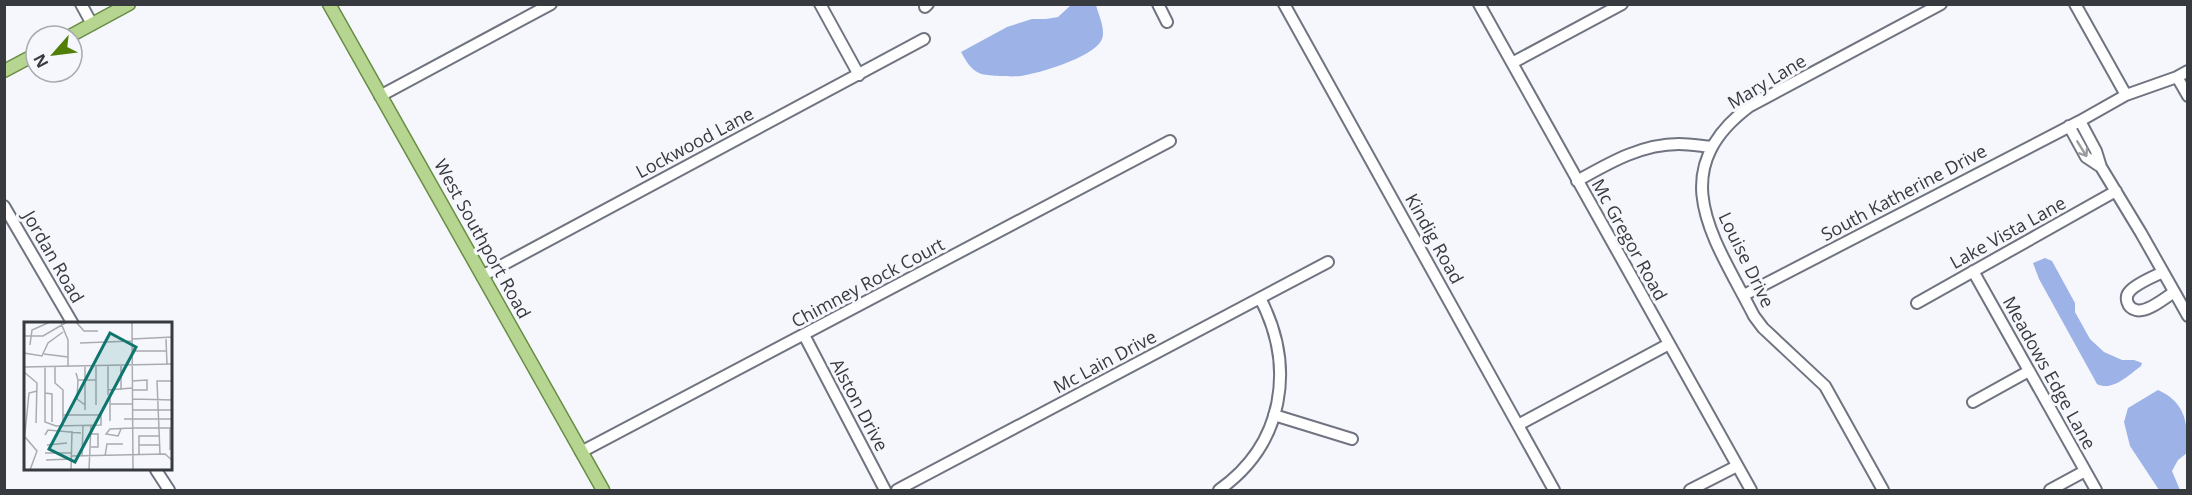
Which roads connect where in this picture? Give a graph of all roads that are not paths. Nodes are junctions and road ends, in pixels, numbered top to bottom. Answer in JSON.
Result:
{"nodes":[{"id":1,"x":81,"y":4,"type":"edge"},
{"id":2,"x":129,"y":4,"type":"edge"},
{"id":3,"x":329,"y":4,"type":"edge"},
{"id":4,"x":551,"y":4,"type":"edge"},
{"id":5,"x":820,"y":4,"type":"edge"},
{"id":6,"x":1158,"y":4,"type":"edge"},
{"id":7,"x":1284,"y":4,"type":"edge"},
{"id":8,"x":1479,"y":4,"type":"edge"},
{"id":9,"x":1622,"y":4,"type":"edge"},
{"id":10,"x":1941,"y":4,"type":"edge"},
{"id":11,"x":2074,"y":4,"type":"edge"},
{"id":12,"x":1167,"y":22,"type":"dead end"},
{"id":13,"x":92,"y":24,"type":"junction"},
{"id":14,"x":84,"y":28,"type":"edge"},
{"id":15,"x":924,"y":39,"type":"dead end"},
{"id":16,"x":24,"y":60,"type":"edge"},
{"id":17,"x":1512,"y":63,"type":"junction"},
{"id":18,"x":4,"y":71,"type":"edge"},
{"id":19,"x":2187,"y":71,"type":"edge"},
{"id":20,"x":859,"y":75,"type":"junction"},
{"id":21,"x":2176,"y":77,"type":"junction"},
{"id":22,"x":2126,"y":95,"type":"junction"},
{"id":23,"x":380,"y":96,"type":"junction"},
{"id":24,"x":2187,"y":96,"type":"edge"},
{"id":25,"x":2080,"y":121,"type":"junction"},
{"id":26,"x":2069,"y":126,"type":"junction"},
{"id":27,"x":1170,"y":141,"type":"dead end"},
{"id":28,"x":1712,"y":147,"type":"junction"},
{"id":29,"x":2101,"y":167,"type":"junction"},
{"id":30,"x":1577,"y":181,"type":"junction"},
{"id":31,"x":2116,"y":191,"type":"junction"},
{"id":32,"x":4,"y":206,"type":"edge"},
{"id":33,"x":1329,"y":262,"type":"dead end"},
{"id":34,"x":1973,"y":271,"type":"junction"},
{"id":35,"x":2163,"y":272,"type":"junction"},
{"id":36,"x":482,"y":276,"type":"junction"},
{"id":37,"x":2174,"y":292,"type":"junction"},
{"id":38,"x":1744,"y":295,"type":"junction"},
{"id":39,"x":1260,"y":298,"type":"junction"},
{"id":40,"x":1917,"y":303,"type":"dead end"},
{"id":41,"x":2187,"y":316,"type":"edge"},
{"id":42,"x":72,"y":322,"type":"edge"},
{"id":43,"x":804,"y":335,"type":"junction"},
{"id":44,"x":1668,"y":344,"type":"junction"},
{"id":45,"x":2029,"y":371,"type":"junction"},
{"id":46,"x":1973,"y":402,"type":"dead end"},
{"id":47,"x":1274,"y":415,"type":"junction"},
{"id":48,"x":1518,"y":425,"type":"junction"},
{"id":49,"x":1352,"y":439,"type":"dead end"},
{"id":50,"x":581,"y":452,"type":"junction"},
{"id":51,"x":1737,"y":466,"type":"junction"},
{"id":52,"x":157,"y":471,"type":"edge"},
{"id":53,"x":2085,"y":471,"type":"junction"},
{"id":54,"x":168,"y":490,"type":"edge"},
{"id":55,"x":603,"y":490,"type":"edge"},
{"id":56,"x":885,"y":490,"type":"edge"},
{"id":57,"x":897,"y":490,"type":"edge"},
{"id":58,"x":1219,"y":490,"type":"edge"},
{"id":59,"x":1554,"y":490,"type":"edge"},
{"id":60,"x":1690,"y":490,"type":"edge"},
{"id":61,"x":1751,"y":490,"type":"edge"},
{"id":62,"x":1883,"y":490,"type":"edge"},
{"id":63,"x":2050,"y":490,"type":"edge"},
{"id":64,"x":2096,"y":490,"type":"edge"}],
"edges":[{"from":1,"to":13,"type":"street"},
{"from":2,"to":13,"type":"main road"},
{"from":3,"to":23,"type":"main road","name":"West Southport Road"},
{"from":4,"to":23,"type":"street"},
{"from":5,"to":20,"type":"street"},
{"from":6,"to":12,"type":"street"},
{"from":7,"to":48,"type":"street","name":"Kindig Road"},
{"from":8,"to":17,"type":"street","name":"Mc Gregor Road"},
{"from":9,"to":17,"type":"street"},
{"from":10,"to":28,"type":"street","name":"Mary Lane"},
{"from":11,"to":22,"type":"street"},
{"from":13,"to":14,"type":"main road"},
{"from":15,"to":20,"type":"street","name":"Lockwood Lane"},
{"from":16,"to":18,"type":"main road"},
{"from":17,"to":30,"type":"street","name":"Mc Gregor Road"},
{"from":19,"to":21,"type":"street","name":"South Katherine Drive"},
{"from":20,"to":36,"type":"street","name":"Lockwood Lane"},
{"from":21,"to":22,"type":"street","name":"South Katherine Drive"},
{"from":21,"to":24,"type":"street"},
{"from":22,"to":25,"type":"street","name":"South Katherine Drive"},
{"from":23,"to":36,"type":"main road","name":"West Southport Road"},
{"from":25,"to":26,"type":"street","name":"South Katherine Drive"},
{"from":25,"to":29,"type":"street"},
{"from":26,"to":29,"type":"street","one_way":true},
{"from":26,"to":38,"type":"street","name":"South Katherine Drive"},
{"from":27,"to":43,"type":"street","name":"Chimney Rock Court"},
{"from":28,"to":30,"type":"street"},
{"from":28,"to":38,"type":"street","name":"Louise Drive"},
{"from":29,"to":31,"type":"street"},
{"from":30,"to":44,"type":"street","name":"Mc Gregor Road"},
{"from":31,"to":34,"type":"street","name":"Lake Vista Lane"},
{"from":31,"to":35,"type":"street"},
{"from":32,"to":42,"type":"street","name":"Jordan Road"},
{"from":33,"to":39,"type":"street","name":"Mc Lain Drive"},
{"from":34,"to":40,"type":"street","name":"Lake Vista Lane"},
{"from":34,"to":45,"type":"street","name":"Meadows Edge Lane"},
{"from":35,"to":37,"type":"street"},
{"from":35,"to":37,"type":"street"},
{"from":36,"to":50,"type":"main road","name":"West Southport Road"},
{"from":37,"to":41,"type":"street"},
{"from":38,"to":62,"type":"street","name":"Louise Drive"},
{"from":39,"to":47,"type":"street"},
{"from":39,"to":57,"type":"street","name":"Mc Lain Drive"},
{"from":43,"to":50,"type":"street","name":"Chimney Rock Court"},
{"from":43,"to":56,"type":"street","name":"Alston Drive"},
{"from":44,"to":48,"type":"street"},
{"from":44,"to":51,"type":"street","name":"Mc Gregor Road"},
{"from":45,"to":46,"type":"street"},
{"from":45,"to":53,"type":"street","name":"Meadows Edge Lane"},
{"from":47,"to":49,"type":"street"},
{"from":47,"to":58,"type":"street"},
{"from":48,"to":59,"type":"street","name":"Kindig Road"},
{"from":50,"to":55,"type":"main road","name":"West Southport Road"},
{"from":51,"to":60,"type":"street"},
{"from":51,"to":61,"type":"street","name":"Mc Gregor Road"},
{"from":52,"to":54,"type":"street"},
{"from":53,"to":63,"type":"street"},
{"from":53,"to":64,"type":"street","name":"Meadows Edge Lane"}]}
